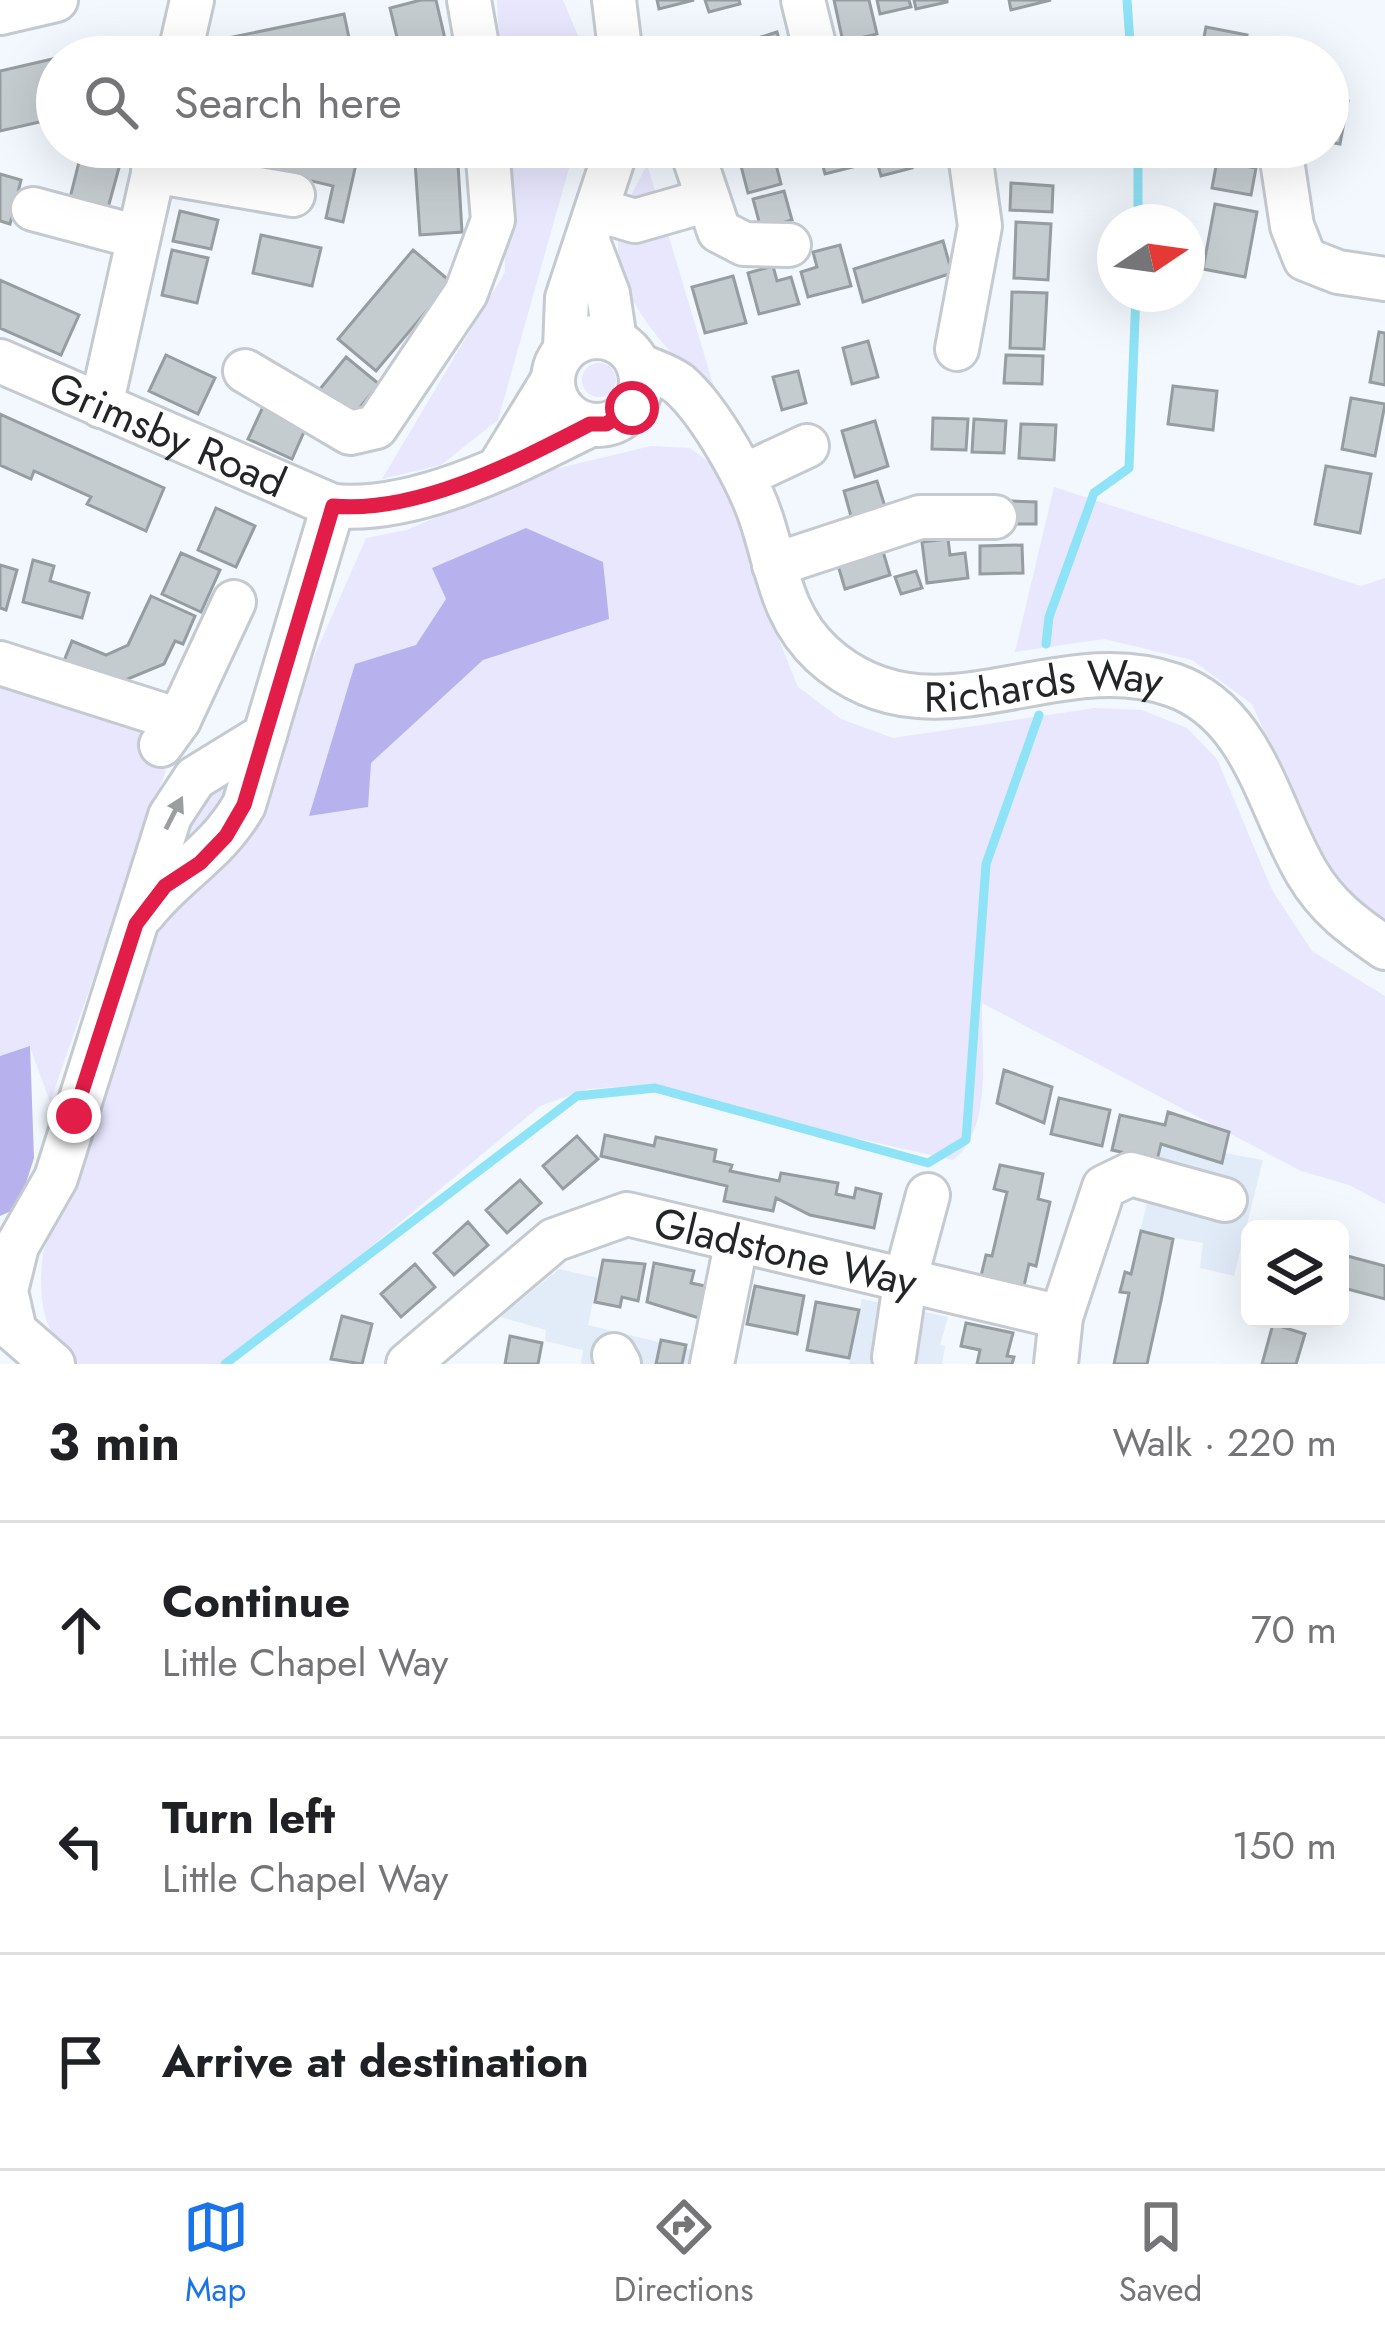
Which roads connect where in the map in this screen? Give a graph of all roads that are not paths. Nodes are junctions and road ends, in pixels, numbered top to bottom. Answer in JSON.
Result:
{"nodes":[{"id":1,"x":56,"y":0,"type":"edge"},
{"id":2,"x":192,"y":0,"type":"edge"},
{"id":3,"x":470,"y":0,"type":"edge"},
{"id":4,"x":614,"y":0,"type":"edge"},
{"id":5,"x":803,"y":0,"type":"edge"},
{"id":6,"x":0,"y":13,"type":"edge"},
{"id":7,"x":184,"y":36,"type":"edge"},
{"id":8,"x":476,"y":36,"type":"edge"},
{"id":9,"x":618,"y":36,"type":"edge"},
{"id":10,"x":812,"y":36,"type":"edge"},
{"id":11,"x":154,"y":168,"type":"edge"},
{"id":12,"x":190,"y":168,"type":"edge"},
{"id":13,"x":489,"y":168,"type":"edge"},
{"id":14,"x":611,"y":168,"type":"edge"},
{"id":15,"x":698,"y":168,"type":"edge"},
{"id":16,"x":972,"y":168,"type":"edge"},
{"id":17,"x":1283,"y":168,"type":"edge"},
{"id":18,"x":293,"y":195,"type":"dead end"},
{"id":19,"x":708,"y":200,"type":"junction"},
{"id":20,"x":33,"y":208,"type":"dead end"},
{"id":21,"x":594,"y":228,"type":"junction"},
{"id":22,"x":138,"y":237,"type":"junction"},
{"id":23,"x":789,"y":244,"type":"dead end"},
{"id":24,"x":1385,"y":279,"type":"edge"},
{"id":25,"x":957,"y":349,"type":"dead end"},
{"id":26,"x":627,"y":352,"type":"junction"},
{"id":27,"x":0,"y":361,"type":"edge"},
{"id":28,"x":559,"y":365,"type":"junction"},
{"id":29,"x":245,"y":371,"type":"dead end"},
{"id":30,"x":101,"y":406,"type":"junction"},
{"id":31,"x":598,"y":424,"type":"junction"},
{"id":32,"x":718,"y":439,"type":"junction"},
{"id":33,"x":807,"y":446,"type":"dead end"},
{"id":34,"x":501,"y":464,"type":"junction"},
{"id":35,"x":747,"y":474,"type":"junction"},
{"id":36,"x":333,"y":506,"type":"junction"},
{"id":37,"x":995,"y":517,"type":"dead end"},
{"id":38,"x":774,"y":565,"type":"junction"},
{"id":39,"x":234,"y":602,"type":"dead end"},
{"id":40,"x":0,"y":663,"type":"edge"},
{"id":41,"x":265,"y":735,"type":"junction"},
{"id":42,"x":136,"y":924,"type":"junction"},
{"id":43,"x":1385,"y":948,"type":"edge"},
{"id":44,"x":928,"y":1195,"type":"dead end"},
{"id":45,"x":1225,"y":1200,"type":"dead end"},
{"id":46,"x":737,"y":1240,"type":"junction"},
{"id":47,"x":906,"y":1277,"type":"junction"},
{"id":48,"x":3,"y":1290,"type":"edge"},
{"id":49,"x":1060,"y":1317,"type":"junction"},
{"id":50,"x":894,"y":1357,"type":"dead end"},
{"id":51,"x":410,"y":1362,"type":"edge"},
{"id":52,"x":53,"y":1364,"type":"edge"},
{"id":53,"x":712,"y":1364,"type":"edge"},
{"id":54,"x":1056,"y":1364,"type":"edge"}],
"edges":[{"from":1,"to":6,"type":"street"},
{"from":2,"to":7,"type":"street"},
{"from":3,"to":8,"type":"street"},
{"from":4,"to":9,"type":"street"},
{"from":5,"to":10,"type":"street"},
{"from":11,"to":22,"type":"street"},
{"from":12,"to":18,"type":"street"},
{"from":13,"to":29,"type":"street"},
{"from":14,"to":21,"type":"street"},
{"from":15,"to":19,"type":"street"},
{"from":16,"to":25,"type":"street"},
{"from":17,"to":24,"type":"street"},
{"from":19,"to":21,"type":"street"},
{"from":19,"to":23,"type":"street"},
{"from":20,"to":22,"type":"street"},
{"from":21,"to":26,"type":"street"},
{"from":21,"to":28,"type":"street"},
{"from":22,"to":30,"type":"street"},
{"from":26,"to":28,"type":"street"},
{"from":26,"to":31,"type":"street"},
{"from":26,"to":32,"type":"street","name":"Richards Way"},
{"from":27,"to":30,"type":"street","name":"Grimsby Road"},
{"from":28,"to":31,"type":"street"},
{"from":28,"to":34,"type":"street"},
{"from":30,"to":36,"type":"street","name":"Grimsby Road"},
{"from":31,"to":32,"type":"street"},
{"from":31,"to":34,"type":"street"},
{"from":32,"to":35,"type":"street","name":"Richards Way"},
{"from":33,"to":35,"type":"street"},
{"from":34,"to":36,"type":"street"},
{"from":35,"to":38,"type":"street","name":"Richards Way"},
{"from":36,"to":41,"type":"street"},
{"from":37,"to":38,"type":"street"},
{"from":38,"to":43,"type":"street","name":"Richards Way"},
{"from":39,"to":40,"type":"street"},
{"from":41,"to":42,"type":"street"},
{"from":42,"to":41,"type":"street","one_way":true},
{"from":42,"to":48,"type":"street"},
{"from":44,"to":47,"type":"street"},
{"from":45,"to":49,"type":"street"},
{"from":46,"to":47,"type":"street","name":"Gladstone Way"},
{"from":46,"to":51,"type":"street","name":"Gladstone Way"},
{"from":46,"to":53,"type":"street"},
{"from":47,"to":49,"type":"street","name":"Gladstone Way"},
{"from":47,"to":50,"type":"street"},
{"from":48,"to":52,"type":"street"},
{"from":49,"to":54,"type":"street"}]}
